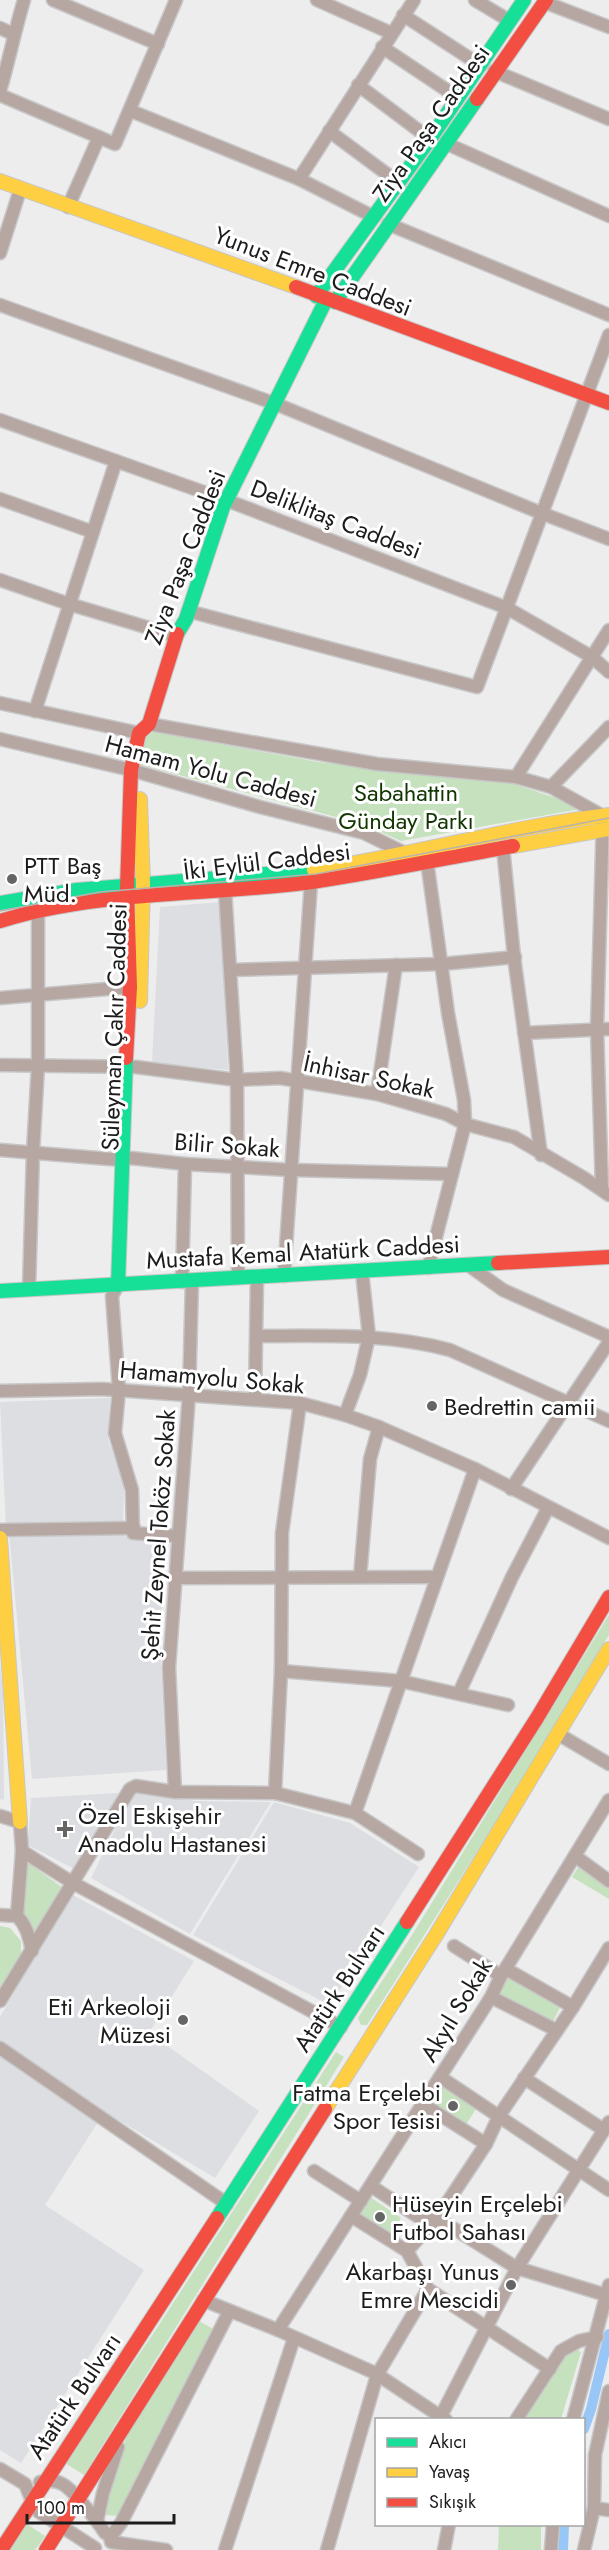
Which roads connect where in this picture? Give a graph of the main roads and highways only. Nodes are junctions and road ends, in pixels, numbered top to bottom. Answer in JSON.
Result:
{"nodes":[{"id":1,"x":524,"y":0,"type":"edge"},
{"id":2,"x":545,"y":1,"type":"edge"},
{"id":3,"x":0,"y":181,"type":"edge"},
{"id":4,"x":326,"y":299,"type":"junction"},
{"id":5,"x":609,"y":403,"type":"edge"},
{"id":6,"x":135,"y":771,"type":"junction"},
{"id":7,"x":606,"y":822,"type":"edge"},
{"id":8,"x":128,"y":891,"type":"junction"},
{"id":9,"x":143,"y":891,"type":"junction"},
{"id":10,"x":0,"y":903,"type":"edge"},
{"id":11,"x":0,"y":921,"type":"edge"},
{"id":12,"x":131,"y":1067,"type":"junction"},
{"id":13,"x":609,"y":1257,"type":"edge"},
{"id":14,"x":123,"y":1284,"type":"junction"},
{"id":15,"x":0,"y":1291,"type":"edge"},
{"id":16,"x":0,"y":1538,"type":"edge"},
{"id":17,"x":609,"y":1597,"type":"edge"},
{"id":18,"x":609,"y":1649,"type":"edge"},
{"id":19,"x":20,"y":1822,"type":"road end"},
{"id":20,"x":1,"y":2550,"type":"edge"},
{"id":21,"x":46,"y":2550,"type":"edge"}],
"edges":[{"from":1,"to":4,"type":"main road","name":"Ziya Paşa Caddesi"},
{"from":2,"to":4,"type":"main road","name":"Ziya Paşa Caddesi"},
{"from":3,"to":4,"type":"main road","name":"Yunus Emre Caddesi"},
{"from":4,"to":5,"type":"main road","name":"Yunus Emre Caddesi"},
{"from":4,"to":6,"type":"main road","name":"Ziya Paşa Caddesi"},
{"from":6,"to":8,"type":"main road","name":"Süleyman Çakır Caddesi"},
{"from":6,"to":9,"type":"main road","name":"Süleyman Çakır Caddesi"},
{"from":7,"to":9,"type":"main road","name":"İki Eylül Caddesi"},
{"from":7,"to":9,"type":"main road","name":"İki Eylül Caddesi"},
{"from":8,"to":9,"type":"main road","name":"İki Eylül Caddesi"},
{"from":8,"to":10,"type":"main road","name":"İki Eylül Caddesi"},
{"from":8,"to":11,"type":"main road","name":"İki Eylül Caddesi"},
{"from":8,"to":12,"type":"main road","name":"Süleyman Çakır Caddesi"},
{"from":9,"to":12,"type":"main road","name":"Süleyman Çakır Caddesi"},
{"from":12,"to":14,"type":"main road","name":"Süleyman Çakır Caddesi"},
{"from":13,"to":14,"type":"main road","name":"Mustafa Kemal Atatürk Caddesi"},
{"from":14,"to":15,"type":"main road","name":"Mustafa Kemal Atatürk Caddesi"},
{"from":16,"to":19,"type":"main road"},
{"from":17,"to":20,"type":"main road","name":"Atatürk Bulvarı"},
{"from":18,"to":21,"type":"main road"}]}
